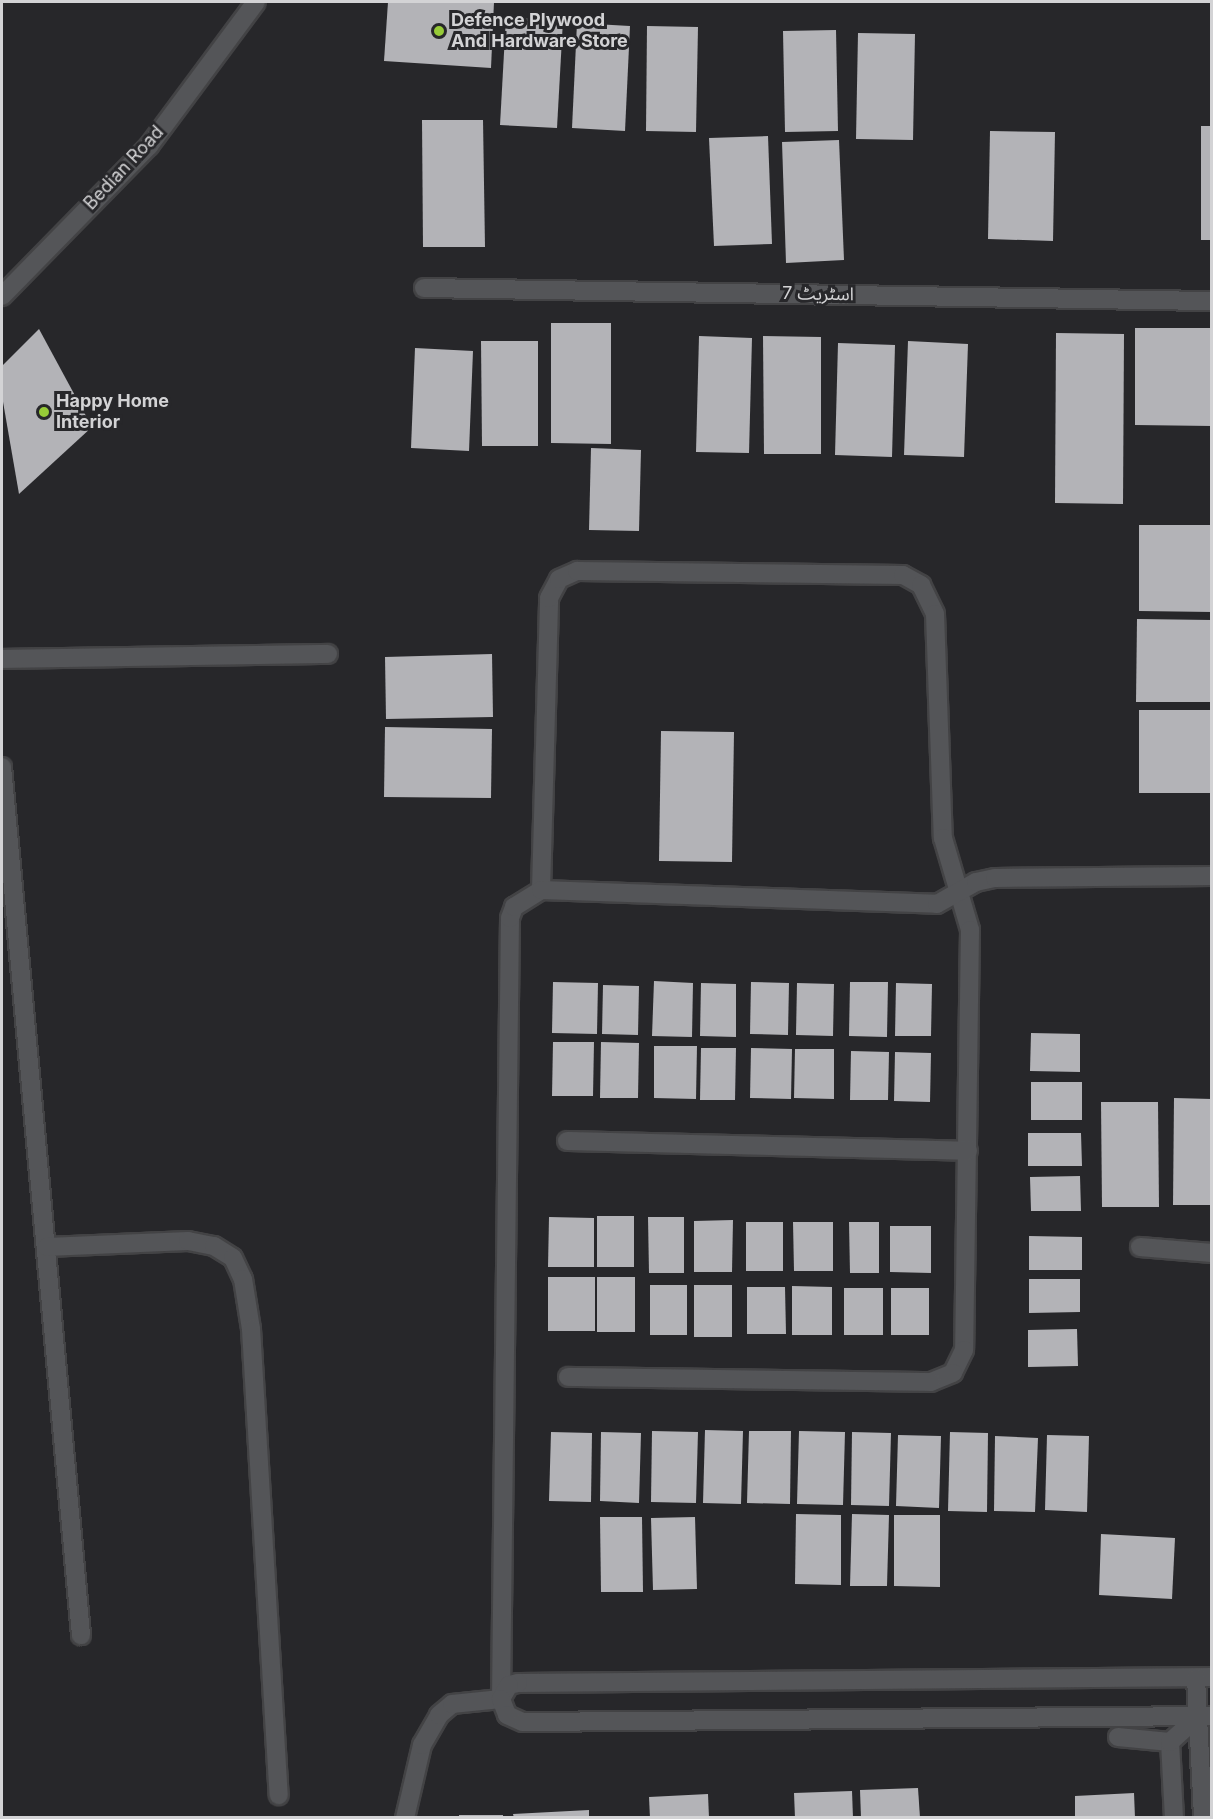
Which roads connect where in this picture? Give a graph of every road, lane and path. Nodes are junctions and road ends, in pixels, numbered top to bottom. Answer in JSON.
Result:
{"nodes":[{"id":1,"x":256,"y":2,"type":"edge"},
{"id":2,"x":424,"y":288,"type":"dead end"},
{"id":3,"x":2,"y":296,"type":"edge"},
{"id":4,"x":1212,"y":301,"type":"edge"},
{"id":5,"x":328,"y":654,"type":"dead end"},
{"id":6,"x":2,"y":658,"type":"edge"},
{"id":7,"x":2,"y":767,"type":"edge"},
{"id":8,"x":1212,"y":876,"type":"edge"},
{"id":9,"x":961,"y":889,"type":"junction"},
{"id":10,"x":541,"y":890,"type":"junction"},
{"id":11,"x":567,"y":1141,"type":"dead end"},
{"id":12,"x":968,"y":1151,"type":"junction"},
{"id":13,"x":47,"y":1247,"type":"junction"},
{"id":14,"x":1140,"y":1247,"type":"dead end"},
{"id":15,"x":1212,"y":1253,"type":"edge"},
{"id":16,"x":568,"y":1377,"type":"dead end"},
{"id":17,"x":81,"y":1635,"type":"dead end"},
{"id":18,"x":1204,"y":1678,"type":"edge"},
{"id":19,"x":501,"y":1699,"type":"junction"},
{"id":20,"x":1205,"y":1716,"type":"edge"},
{"id":21,"x":1118,"y":1737,"type":"dead end"},
{"id":22,"x":1170,"y":1742,"type":"junction"},
{"id":23,"x":279,"y":1795,"type":"dead end"},
{"id":24,"x":405,"y":1818,"type":"edge"},
{"id":25,"x":1174,"y":1818,"type":"edge"},
{"id":26,"x":1203,"y":1818,"type":"edge"}],
"edges":[{"from":1,"to":3,"type":"street","name":"Bedian Road"},
{"from":2,"to":4,"type":"street","name":"اسٹریٹ 7"},
{"from":5,"to":6,"type":"street"},
{"from":7,"to":13,"type":"street"},
{"from":8,"to":9,"type":"street"},
{"from":9,"to":10,"type":"street"},
{"from":9,"to":10,"type":"street"},
{"from":9,"to":12,"type":"street"},
{"from":10,"to":19,"type":"street"},
{"from":11,"to":12,"type":"street"},
{"from":12,"to":16,"type":"street"},
{"from":13,"to":17,"type":"street"},
{"from":13,"to":23,"type":"street"},
{"from":14,"to":15,"type":"street"},
{"from":18,"to":19,"type":"street"},
{"from":18,"to":20,"type":"street"},
{"from":19,"to":20,"type":"street"},
{"from":19,"to":24,"type":"street"},
{"from":20,"to":22,"type":"street"},
{"from":20,"to":26,"type":"street"},
{"from":21,"to":22,"type":"street"},
{"from":22,"to":25,"type":"street"}]}
